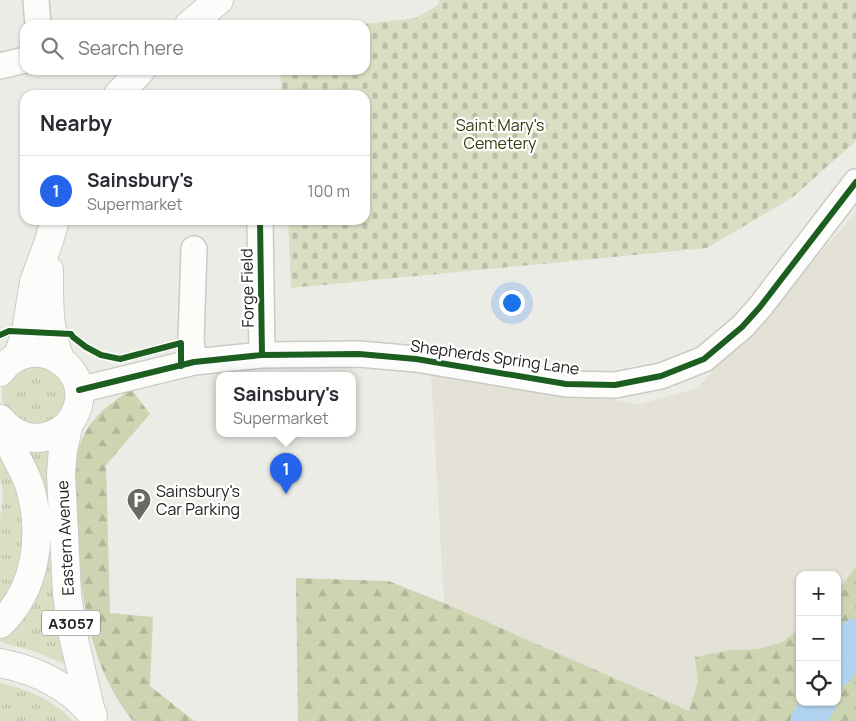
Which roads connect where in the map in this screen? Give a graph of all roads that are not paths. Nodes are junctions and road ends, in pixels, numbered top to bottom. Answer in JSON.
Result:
{"nodes":[{"id":1,"x":36,"y":0,"type":"edge"},
{"id":2,"x":219,"y":0,"type":"edge"},
{"id":3,"x":38,"y":20,"type":"edge"},
{"id":4,"x":195,"y":20,"type":"edge"},
{"id":5,"x":20,"y":61,"type":"edge"},
{"id":6,"x":0,"y":66,"type":"edge"},
{"id":7,"x":136,"y":75,"type":"edge"},
{"id":8,"x":123,"y":90,"type":"edge"},
{"id":9,"x":856,"y":182,"type":"edge"},
{"id":10,"x":260,"y":225,"type":"edge"},
{"id":11,"x":52,"y":230,"type":"edge"},
{"id":12,"x":194,"y":248,"type":"dead end"},
{"id":13,"x":262,"y":355,"type":"junction"},
{"id":14,"x":60,"y":360,"type":"junction"},
{"id":15,"x":194,"y":362,"type":"junction"},
{"id":16,"x":9,"y":364,"type":"edge"},
{"id":17,"x":79,"y":390,"type":"junction"},
{"id":18,"x":3,"y":422,"type":"edge"},
{"id":19,"x":69,"y":423,"type":"junction"},
{"id":20,"x":0,"y":624,"type":"edge"},
{"id":21,"x":0,"y":663,"type":"edge"},
{"id":22,"x":94,"y":717,"type":"edge"}],
"edges":[{"from":1,"to":3,"type":"street"},
{"from":2,"to":4,"type":"main road"},
{"from":5,"to":6,"type":"street"},
{"from":7,"to":8,"type":"main road"},
{"from":9,"to":13,"type":"street","name":"Shepherds Spring Lane"},
{"from":10,"to":13,"type":"street","name":"Forge Field"},
{"from":11,"to":14,"type":"main road"},
{"from":11,"to":16,"type":"main road"},
{"from":12,"to":15,"type":"street"},
{"from":13,"to":15,"type":"street","name":"Shepherds Spring Lane"},
{"from":14,"to":16,"type":"main road"},
{"from":14,"to":17,"type":"main road"},
{"from":15,"to":17,"type":"street","name":"Shepherds Spring Lane"},
{"from":17,"to":19,"type":"main road","number":"A3057"},
{"from":18,"to":19,"type":"main road"},
{"from":18,"to":20,"type":"main road","name":"Eastern Avenue"},
{"from":19,"to":22,"type":"main road","name":"Eastern Avenue","number":"A3057"},
{"from":21,"to":22,"type":"main road","number":"A3057"}]}
